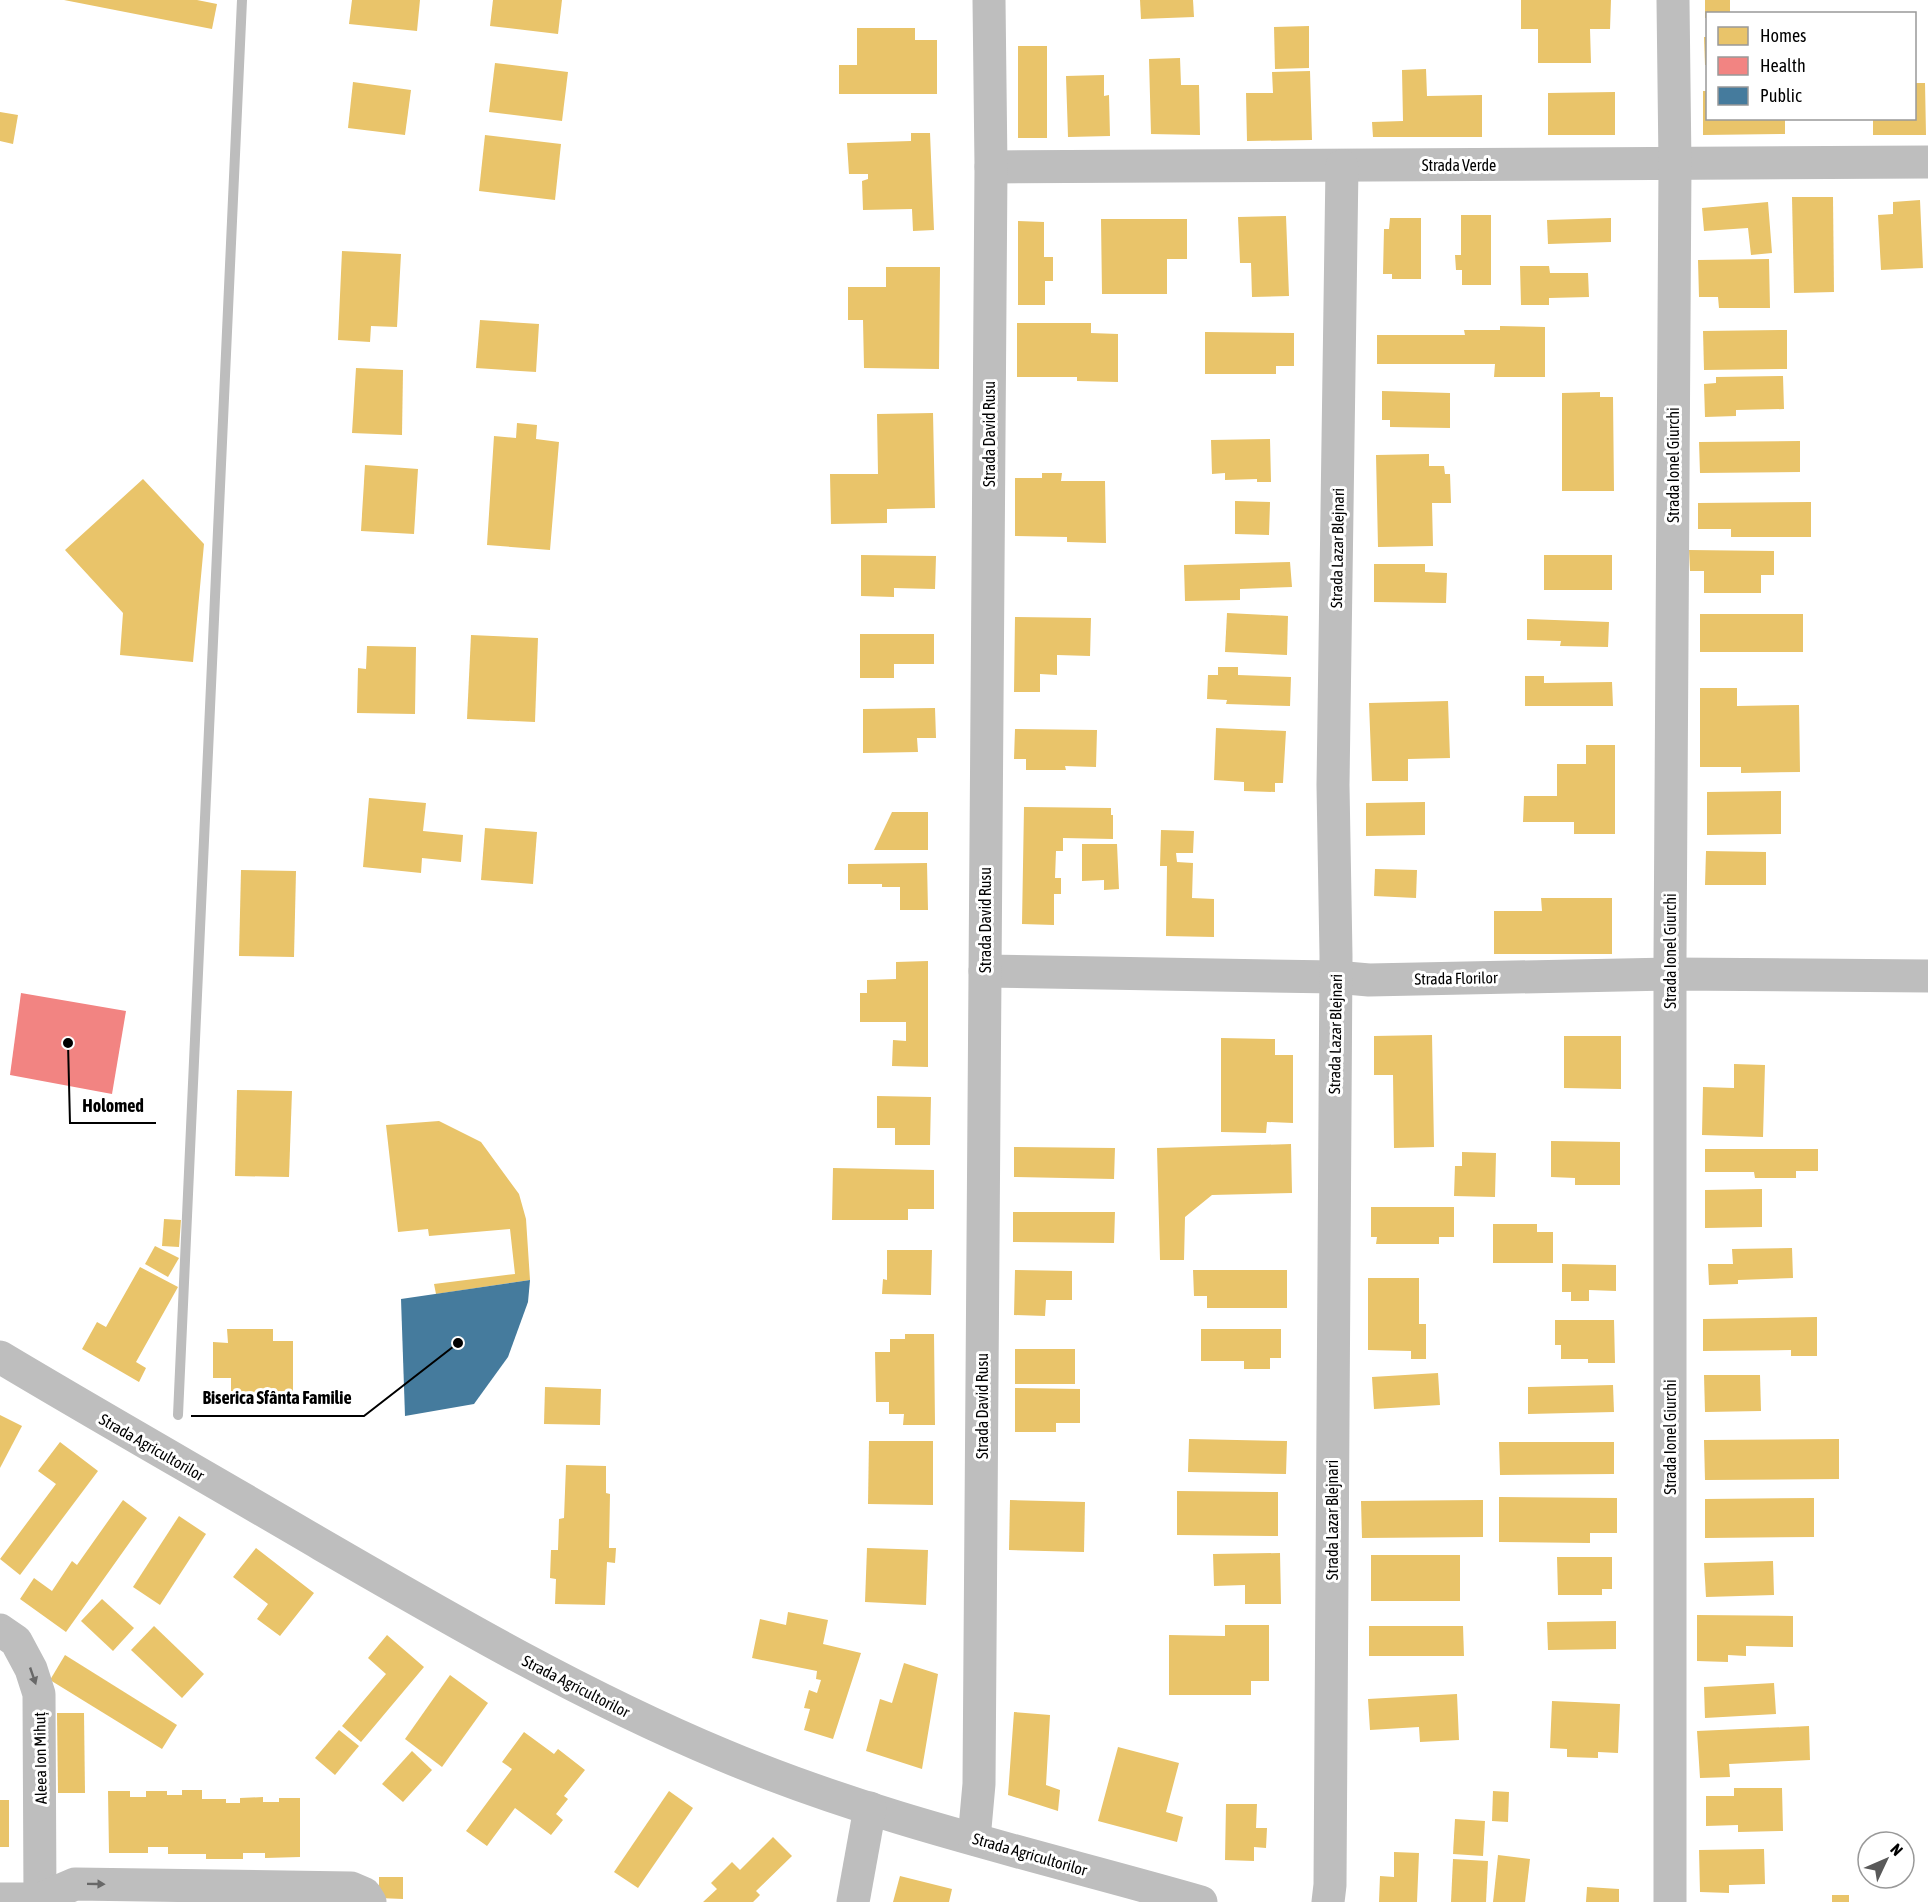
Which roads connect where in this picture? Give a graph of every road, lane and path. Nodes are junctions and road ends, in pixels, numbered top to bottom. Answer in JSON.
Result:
{"nodes":[{"id":1,"x":989,"y":0,"type":"edge"},
{"id":2,"x":1673,"y":0,"type":"edge"},
{"id":3,"x":1928,"y":162,"type":"edge"},
{"id":4,"x":1675,"y":165,"type":"junction"},
{"id":5,"x":1342,"y":166,"type":"junction"},
{"id":6,"x":991,"y":167,"type":"junction"},
{"id":7,"x":985,"y":971,"type":"junction"},
{"id":8,"x":1670,"y":974,"type":"junction"},
{"id":9,"x":1928,"y":976,"type":"edge"},
{"id":10,"x":1335,"y":977,"type":"junction"},
{"id":11,"x":0,"y":1357,"type":"edge"},
{"id":12,"x":0,"y":1630,"type":"edge"},
{"id":13,"x":870,"y":1808,"type":"junction"},
{"id":14,"x":974,"y":1839,"type":"junction"},
{"id":15,"x":189,"y":1894,"type":"edge"},
{"id":16,"x":0,"y":1899,"type":"edge"},
{"id":17,"x":40,"y":1899,"type":"junction"},
{"id":18,"x":370,"y":1902,"type":"edge"},
{"id":19,"x":852,"y":1902,"type":"edge"},
{"id":20,"x":1201,"y":1902,"type":"edge"},
{"id":21,"x":1328,"y":1902,"type":"edge"},
{"id":22,"x":1670,"y":1902,"type":"edge"}],
"edges":[{"from":1,"to":6,"type":"street","name":"Strada David Rusu"},
{"from":2,"to":4,"type":"street","name":"Strada Ionel Giurchi"},
{"from":3,"to":4,"type":"street","name":"Strada Verde"},
{"from":4,"to":5,"type":"street","name":"Strada Verde"},
{"from":4,"to":8,"type":"street","name":"Strada Ionel Giurchi"},
{"from":5,"to":6,"type":"street","name":"Strada Verde"},
{"from":5,"to":10,"type":"street","name":"Strada Lazar Blejnari"},
{"from":6,"to":7,"type":"street","name":"Strada David Rusu"},
{"from":7,"to":10,"type":"street","name":"Strada Florilor"},
{"from":7,"to":14,"type":"street","name":"Strada David Rusu"},
{"from":8,"to":9,"type":"street","name":"Strada Florilor"},
{"from":8,"to":10,"type":"street","name":"Strada Florilor"},
{"from":8,"to":22,"type":"street","name":"Strada Ionel Giurchi"},
{"from":10,"to":21,"type":"street","name":"Strada Lazar Blejnari"},
{"from":11,"to":13,"type":"street","name":"Strada Agricultorilor"},
{"from":12,"to":17,"type":"street","name":"Aleea Ion Mihuț","one_way":true},
{"from":13,"to":14,"type":"street","name":"Strada Agricultorilor"},
{"from":13,"to":19,"type":"street"},
{"from":14,"to":20,"type":"street","name":"Strada Agricultorilor"},
{"from":17,"to":15,"type":"street","one_way":true},
{"from":15,"to":18,"type":"street"},
{"from":16,"to":17,"type":"street"}]}
